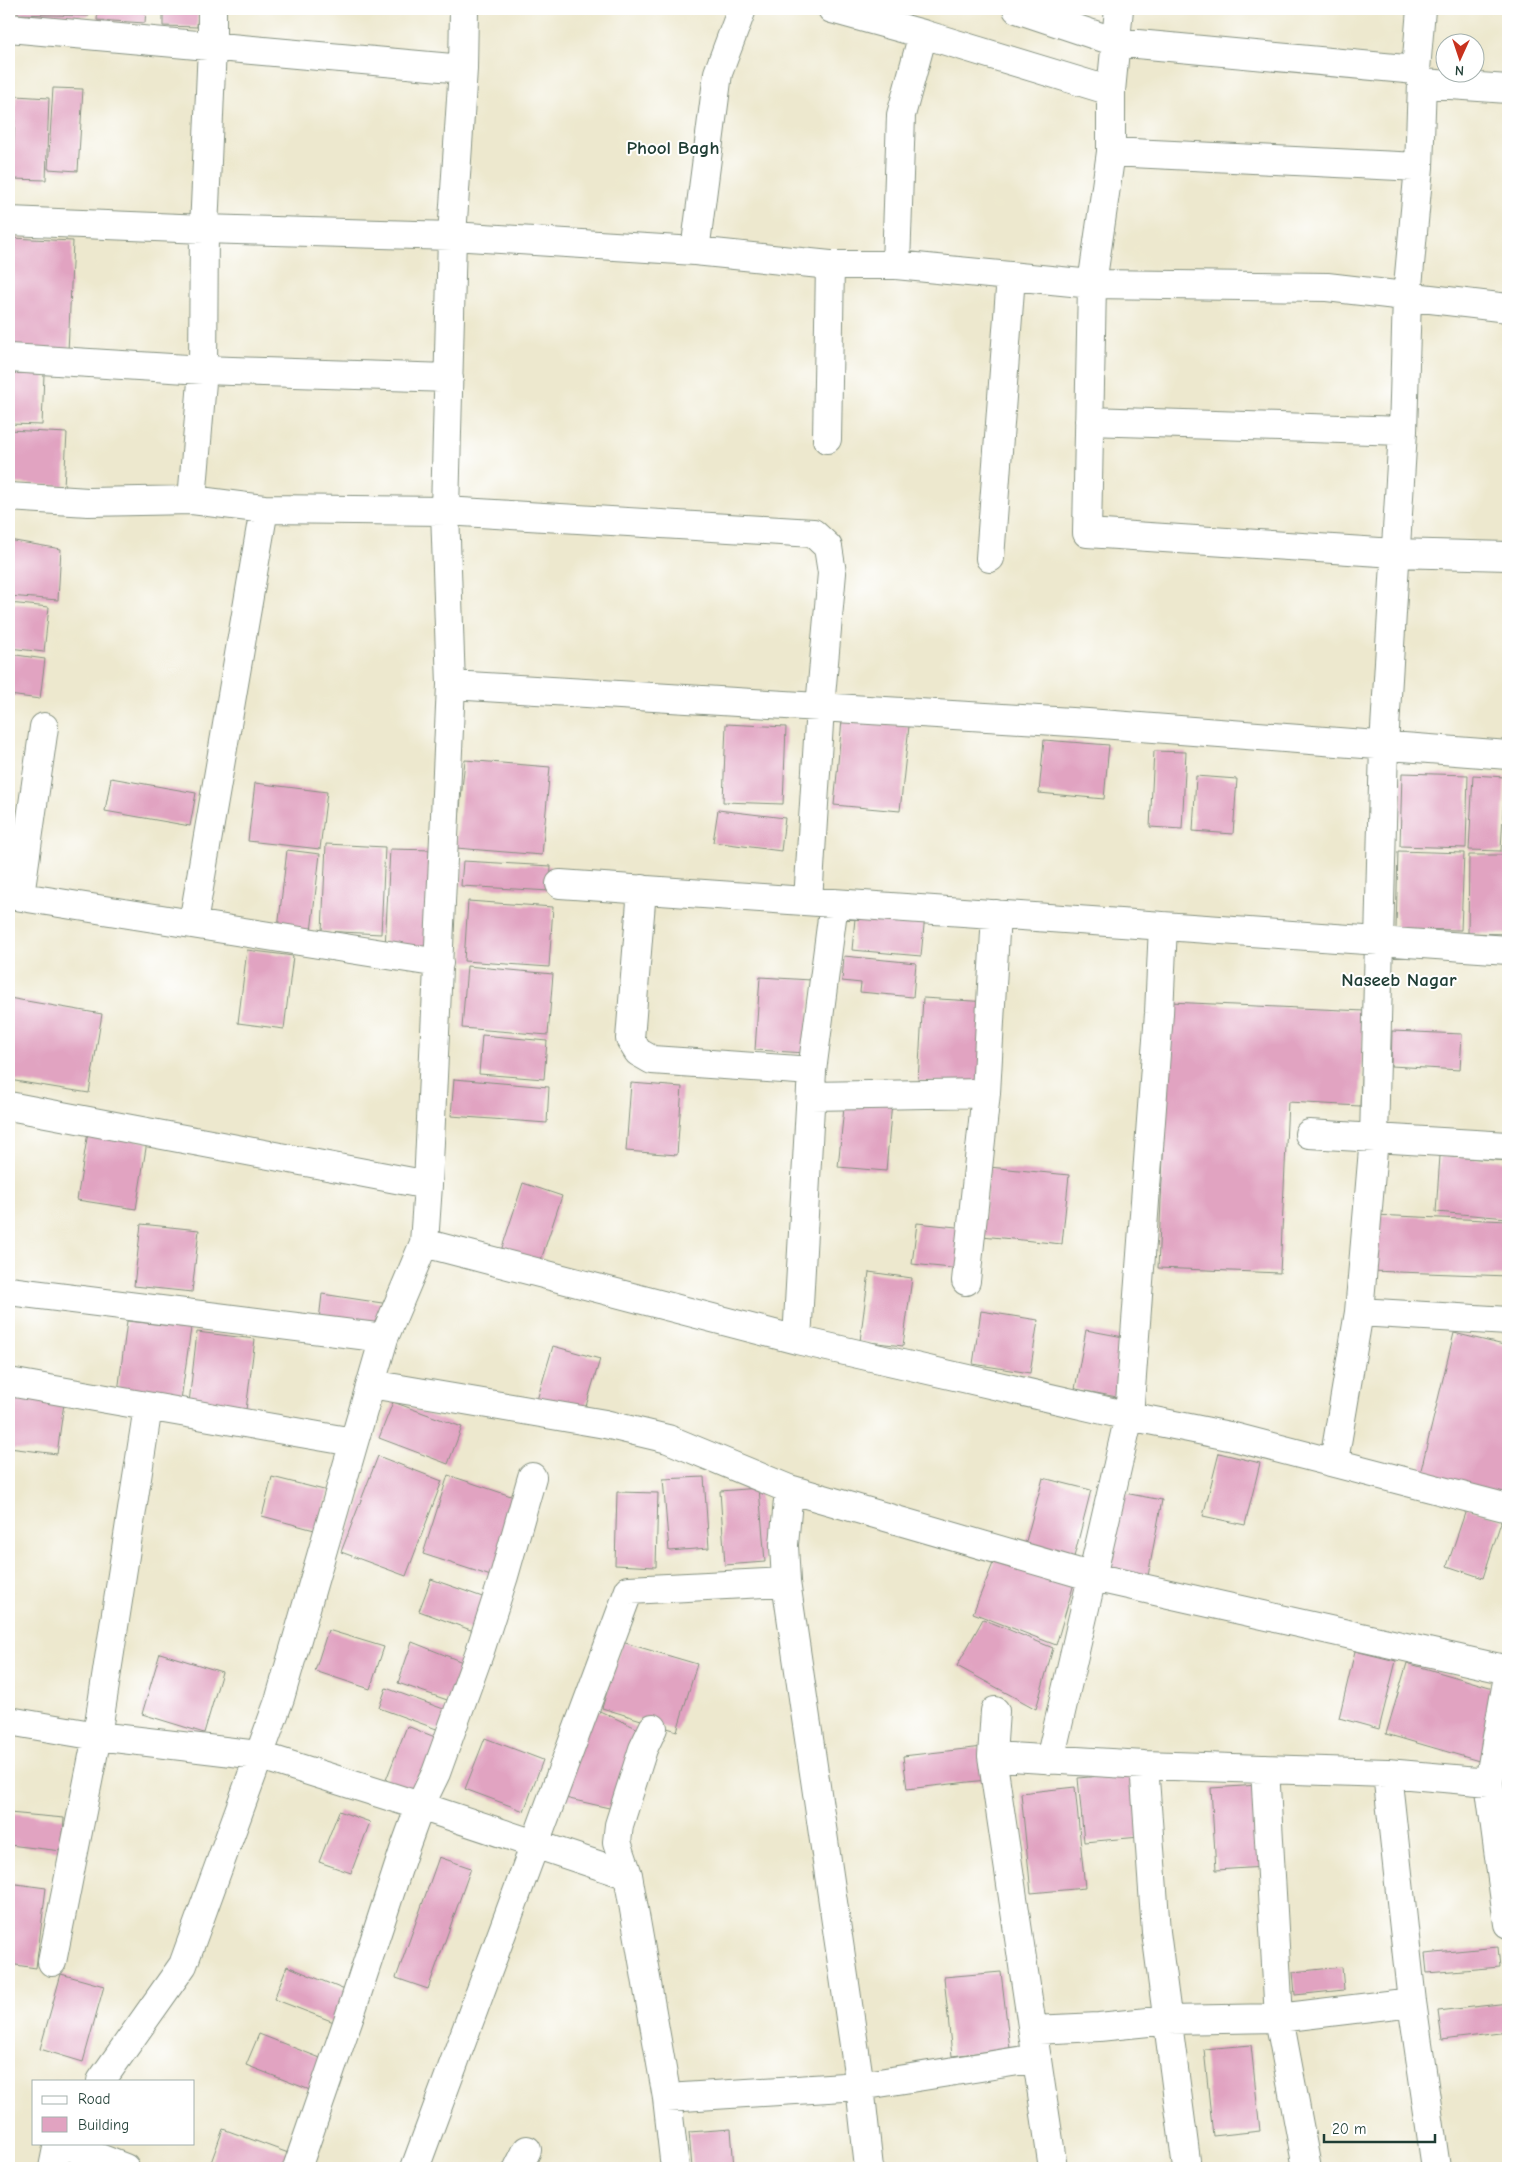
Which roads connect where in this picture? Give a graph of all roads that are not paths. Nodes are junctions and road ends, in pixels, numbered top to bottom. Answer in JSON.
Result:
{"nodes":[{"id":1,"x":212,"y":9,"type":"edge"},
{"id":2,"x":464,"y":9,"type":"edge"},
{"id":3,"x":742,"y":9,"type":"edge"},
{"id":4,"x":832,"y":9,"type":"edge"},
{"id":5,"x":1017,"y":9,"type":"edge"},
{"id":6,"x":1119,"y":9,"type":"edge"},
{"id":7,"x":1422,"y":9,"type":"edge"},
{"id":8,"x":9,"y":28,"type":"edge"},
{"id":9,"x":923,"y":34,"type":"junction"},
{"id":10,"x":1116,"y":42,"type":"junction"},
{"id":11,"x":212,"y":47,"type":"junction"},
{"id":12,"x":463,"y":69,"type":"junction"},
{"id":13,"x":1419,"y":76,"type":"junction"},
{"id":14,"x":1508,"y":89,"type":"edge"},
{"id":15,"x":1111,"y":91,"type":"junction"},
{"id":16,"x":1111,"y":152,"type":"junction"},
{"id":17,"x":1419,"y":167,"type":"junction"},
{"id":18,"x":9,"y":221,"type":"edge"},
{"id":19,"x":204,"y":229,"type":"junction"},
{"id":20,"x":452,"y":236,"type":"junction"},
{"id":21,"x":694,"y":251,"type":"junction"},
{"id":22,"x":830,"y":265,"type":"junction"},
{"id":23,"x":896,"y":265,"type":"junction"},
{"id":24,"x":1011,"y":276,"type":"junction"},
{"id":25,"x":1092,"y":284,"type":"junction"},
{"id":26,"x":1407,"y":297,"type":"junction"},
{"id":27,"x":1508,"y":308,"type":"edge"},
{"id":28,"x":9,"y":358,"type":"edge"},
{"id":29,"x":203,"y":370,"type":"junction"},
{"id":30,"x":449,"y":378,"type":"junction"},
{"id":31,"x":1089,"y":421,"type":"junction"},
{"id":32,"x":1403,"y":432,"type":"junction"},
{"id":33,"x":827,"y":439,"type":"dead end"},
{"id":34,"x":9,"y":497,"type":"edge"},
{"id":35,"x":192,"y":500,"type":"junction"},
{"id":36,"x":264,"y":509,"type":"junction"},
{"id":37,"x":445,"y":511,"type":"junction"},
{"id":38,"x":1395,"y":553,"type":"junction"},
{"id":39,"x":1508,"y":556,"type":"edge"},
{"id":40,"x":990,"y":558,"type":"dead end"},
{"id":41,"x":451,"y":685,"type":"junction"},
{"id":42,"x":820,"y":707,"type":"junction"},
{"id":43,"x":44,"y":727,"type":"dead end"},
{"id":44,"x":1384,"y":746,"type":"junction"},
{"id":45,"x":1508,"y":755,"type":"edge"},
{"id":46,"x":560,"y":884,"type":"dead end"},
{"id":47,"x":642,"y":889,"type":"junction"},
{"id":48,"x":14,"y":895,"type":"edge"},
{"id":49,"x":821,"y":902,"type":"junction"},
{"id":50,"x":996,"y":914,"type":"junction"},
{"id":51,"x":193,"y":922,"type":"junction"},
{"id":52,"x":1163,"y":926,"type":"junction"},
{"id":53,"x":1379,"y":941,"type":"junction"},
{"id":54,"x":1508,"y":950,"type":"edge"},
{"id":55,"x":439,"y":963,"type":"junction"},
{"id":56,"x":812,"y":1083,"type":"junction"},
{"id":57,"x":986,"y":1093,"type":"junction"},
{"id":58,"x":9,"y":1106,"type":"edge"},
{"id":59,"x":1309,"y":1134,"type":"dead end"},
{"id":60,"x":1374,"y":1138,"type":"junction"},
{"id":61,"x":1508,"y":1146,"type":"edge"},
{"id":62,"x":428,"y":1185,"type":"junction"},
{"id":63,"x":424,"y":1244,"type":"junction"},
{"id":64,"x":966,"y":1280,"type":"dead end"},
{"id":65,"x":9,"y":1291,"type":"edge"},
{"id":66,"x":1359,"y":1312,"type":"junction"},
{"id":67,"x":1508,"y":1321,"type":"edge"},
{"id":68,"x":384,"y":1338,"type":"junction"},
{"id":69,"x":797,"y":1340,"type":"junction"},
{"id":70,"x":9,"y":1382,"type":"edge"},
{"id":71,"x":371,"y":1384,"type":"junction"},
{"id":72,"x":148,"y":1407,"type":"junction"},
{"id":73,"x":1128,"y":1416,"type":"junction"},
{"id":74,"x":353,"y":1442,"type":"junction"},
{"id":75,"x":1334,"y":1461,"type":"junction"},
{"id":76,"x":532,"y":1477,"type":"dead end"},
{"id":77,"x":789,"y":1489,"type":"junction"},
{"id":78,"x":1508,"y":1508,"type":"edge"},
{"id":79,"x":1093,"y":1577,"type":"junction"},
{"id":80,"x":786,"y":1582,"type":"junction"},
{"id":81,"x":1508,"y":1670,"type":"edge"},
{"id":82,"x":1508,"y":1676,"type":"edge"},
{"id":83,"x":995,"y":1712,"type":"dead end"},
{"id":84,"x":9,"y":1721,"type":"edge"},
{"id":85,"x":653,"y":1728,"type":"dead end"},
{"id":86,"x":97,"y":1736,"type":"junction"},
{"id":87,"x":258,"y":1755,"type":"junction"},
{"id":88,"x":992,"y":1756,"type":"junction"},
{"id":89,"x":1050,"y":1760,"type":"junction"},
{"id":90,"x":1144,"y":1765,"type":"junction"},
{"id":91,"x":1265,"y":1769,"type":"junction"},
{"id":92,"x":1387,"y":1773,"type":"junction"},
{"id":93,"x":1489,"y":1782,"type":"junction"},
{"id":94,"x":420,"y":1806,"type":"junction"},
{"id":95,"x":534,"y":1845,"type":"junction"},
{"id":96,"x":628,"y":1875,"type":"junction"},
{"id":97,"x":1508,"y":1917,"type":"edge"},
{"id":98,"x":52,"y":1962,"type":"dead end"},
{"id":99,"x":1412,"y":2002,"type":"junction"},
{"id":100,"x":1279,"y":2018,"type":"junction"},
{"id":101,"x":1168,"y":2020,"type":"junction"},
{"id":102,"x":1033,"y":2030,"type":"junction"},
{"id":103,"x":1037,"y":2058,"type":"junction"},
{"id":104,"x":103,"y":2080,"type":"edge"},
{"id":105,"x":860,"y":2086,"type":"junction"},
{"id":106,"x":667,"y":2098,"type":"junction"},
{"id":107,"x":60,"y":2144,"type":"edge"},
{"id":108,"x":63,"y":2144,"type":"edge"},
{"id":109,"x":53,"y":2168,"type":"edge"},
{"id":110,"x":125,"y":2168,"type":"edge"},
{"id":111,"x":297,"y":2168,"type":"edge"},
{"id":112,"x":415,"y":2168,"type":"edge"},
{"id":113,"x":675,"y":2168,"type":"edge"},
{"id":114,"x":869,"y":2168,"type":"edge"},
{"id":115,"x":1053,"y":2168,"type":"edge"},
{"id":116,"x":1187,"y":2168,"type":"edge"},
{"id":117,"x":1307,"y":2168,"type":"edge"},
{"id":118,"x":1436,"y":2168,"type":"edge"}],
"edges":[{"from":1,"to":11,"type":"street"},
{"from":2,"to":12,"type":"street"},
{"from":3,"to":21,"type":"street"},
{"from":4,"to":9,"type":"street"},
{"from":5,"to":10,"type":"street"},
{"from":6,"to":10,"type":"street"},
{"from":7,"to":13,"type":"street"},
{"from":8,"to":11,"type":"street"},
{"from":9,"to":15,"type":"street"},
{"from":9,"to":23,"type":"street"},
{"from":10,"to":13,"type":"street"},
{"from":10,"to":15,"type":"street"},
{"from":11,"to":12,"type":"street"},
{"from":11,"to":19,"type":"street"},
{"from":12,"to":20,"type":"street"},
{"from":13,"to":14,"type":"street"},
{"from":13,"to":17,"type":"street"},
{"from":15,"to":16,"type":"street"},
{"from":16,"to":17,"type":"street"},
{"from":16,"to":25,"type":"street"},
{"from":17,"to":26,"type":"street"},
{"from":18,"to":19,"type":"street"},
{"from":19,"to":20,"type":"street"},
{"from":19,"to":29,"type":"street"},
{"from":20,"to":21,"type":"street"},
{"from":20,"to":30,"type":"street"},
{"from":21,"to":22,"type":"street"},
{"from":22,"to":23,"type":"street"},
{"from":22,"to":33,"type":"street"},
{"from":23,"to":24,"type":"street"},
{"from":24,"to":25,"type":"street"},
{"from":24,"to":40,"type":"street"},
{"from":25,"to":26,"type":"street"},
{"from":25,"to":31,"type":"street"},
{"from":26,"to":27,"type":"street"},
{"from":26,"to":32,"type":"street"},
{"from":28,"to":29,"type":"street"},
{"from":29,"to":30,"type":"street"},
{"from":29,"to":35,"type":"street"},
{"from":30,"to":37,"type":"street"},
{"from":31,"to":32,"type":"street"},
{"from":31,"to":38,"type":"street"},
{"from":32,"to":38,"type":"street"},
{"from":34,"to":35,"type":"street"},
{"from":35,"to":36,"type":"street"},
{"from":36,"to":37,"type":"street"},
{"from":36,"to":51,"type":"street"},
{"from":37,"to":41,"type":"street"},
{"from":37,"to":42,"type":"street"},
{"from":38,"to":39,"type":"street"},
{"from":38,"to":44,"type":"street"},
{"from":41,"to":42,"type":"street"},
{"from":41,"to":55,"type":"street"},
{"from":42,"to":44,"type":"street"},
{"from":42,"to":49,"type":"street"},
{"from":43,"to":48,"type":"street"},
{"from":44,"to":45,"type":"street"},
{"from":44,"to":53,"type":"street"},
{"from":46,"to":47,"type":"street"},
{"from":47,"to":49,"type":"street"},
{"from":47,"to":56,"type":"street"},
{"from":48,"to":51,"type":"street"},
{"from":49,"to":50,"type":"street"},
{"from":49,"to":56,"type":"street"},
{"from":50,"to":52,"type":"street"},
{"from":50,"to":57,"type":"street"},
{"from":51,"to":55,"type":"street"},
{"from":52,"to":53,"type":"street"},
{"from":52,"to":73,"type":"street"},
{"from":53,"to":54,"type":"street"},
{"from":53,"to":60,"type":"street"},
{"from":55,"to":62,"type":"street"},
{"from":56,"to":57,"type":"street"},
{"from":56,"to":69,"type":"street"},
{"from":57,"to":64,"type":"street"},
{"from":58,"to":62,"type":"street"},
{"from":59,"to":60,"type":"street"},
{"from":60,"to":61,"type":"street"},
{"from":60,"to":66,"type":"street"},
{"from":62,"to":63,"type":"street"},
{"from":63,"to":68,"type":"street"},
{"from":63,"to":69,"type":"street"},
{"from":65,"to":68,"type":"street"},
{"from":66,"to":67,"type":"street"},
{"from":66,"to":75,"type":"street"},
{"from":68,"to":71,"type":"street"},
{"from":69,"to":73,"type":"street"},
{"from":70,"to":72,"type":"street"},
{"from":71,"to":74,"type":"street"},
{"from":71,"to":77,"type":"street"},
{"from":72,"to":74,"type":"street"},
{"from":72,"to":86,"type":"street"},
{"from":73,"to":75,"type":"street"},
{"from":73,"to":79,"type":"street"},
{"from":74,"to":87,"type":"street"},
{"from":75,"to":78,"type":"street"},
{"from":76,"to":94,"type":"street"},
{"from":77,"to":79,"type":"street"},
{"from":77,"to":80,"type":"street"},
{"from":79,"to":81,"type":"street"},
{"from":79,"to":89,"type":"street"},
{"from":80,"to":95,"type":"street"},
{"from":80,"to":105,"type":"street"},
{"from":82,"to":93,"type":"street"},
{"from":83,"to":88,"type":"street"},
{"from":84,"to":86,"type":"street"},
{"from":85,"to":96,"type":"street"},
{"from":86,"to":87,"type":"street"},
{"from":86,"to":98,"type":"street"},
{"from":87,"to":94,"type":"street"},
{"from":87,"to":104,"type":"street"},
{"from":88,"to":89,"type":"street"},
{"from":88,"to":102,"type":"street"},
{"from":89,"to":90,"type":"street"},
{"from":90,"to":91,"type":"street"},
{"from":90,"to":101,"type":"street"},
{"from":91,"to":92,"type":"street"},
{"from":91,"to":100,"type":"street"},
{"from":92,"to":93,"type":"street"},
{"from":92,"to":99,"type":"street"},
{"from":93,"to":97,"type":"street"},
{"from":94,"to":95,"type":"street"},
{"from":94,"to":111,"type":"street"},
{"from":95,"to":96,"type":"street"},
{"from":95,"to":112,"type":"street"},
{"from":96,"to":106,"type":"street"},
{"from":99,"to":100,"type":"street"},
{"from":99,"to":118,"type":"street"},
{"from":100,"to":101,"type":"street"},
{"from":100,"to":117,"type":"street"},
{"from":101,"to":102,"type":"street"},
{"from":101,"to":116,"type":"street"},
{"from":102,"to":103,"type":"street"},
{"from":103,"to":105,"type":"street"},
{"from":103,"to":115,"type":"street"},
{"from":105,"to":106,"type":"street"},
{"from":105,"to":114,"type":"street"},
{"from":106,"to":113,"type":"street"},
{"from":107,"to":109,"type":"street"},
{"from":108,"to":110,"type":"street"}]}
